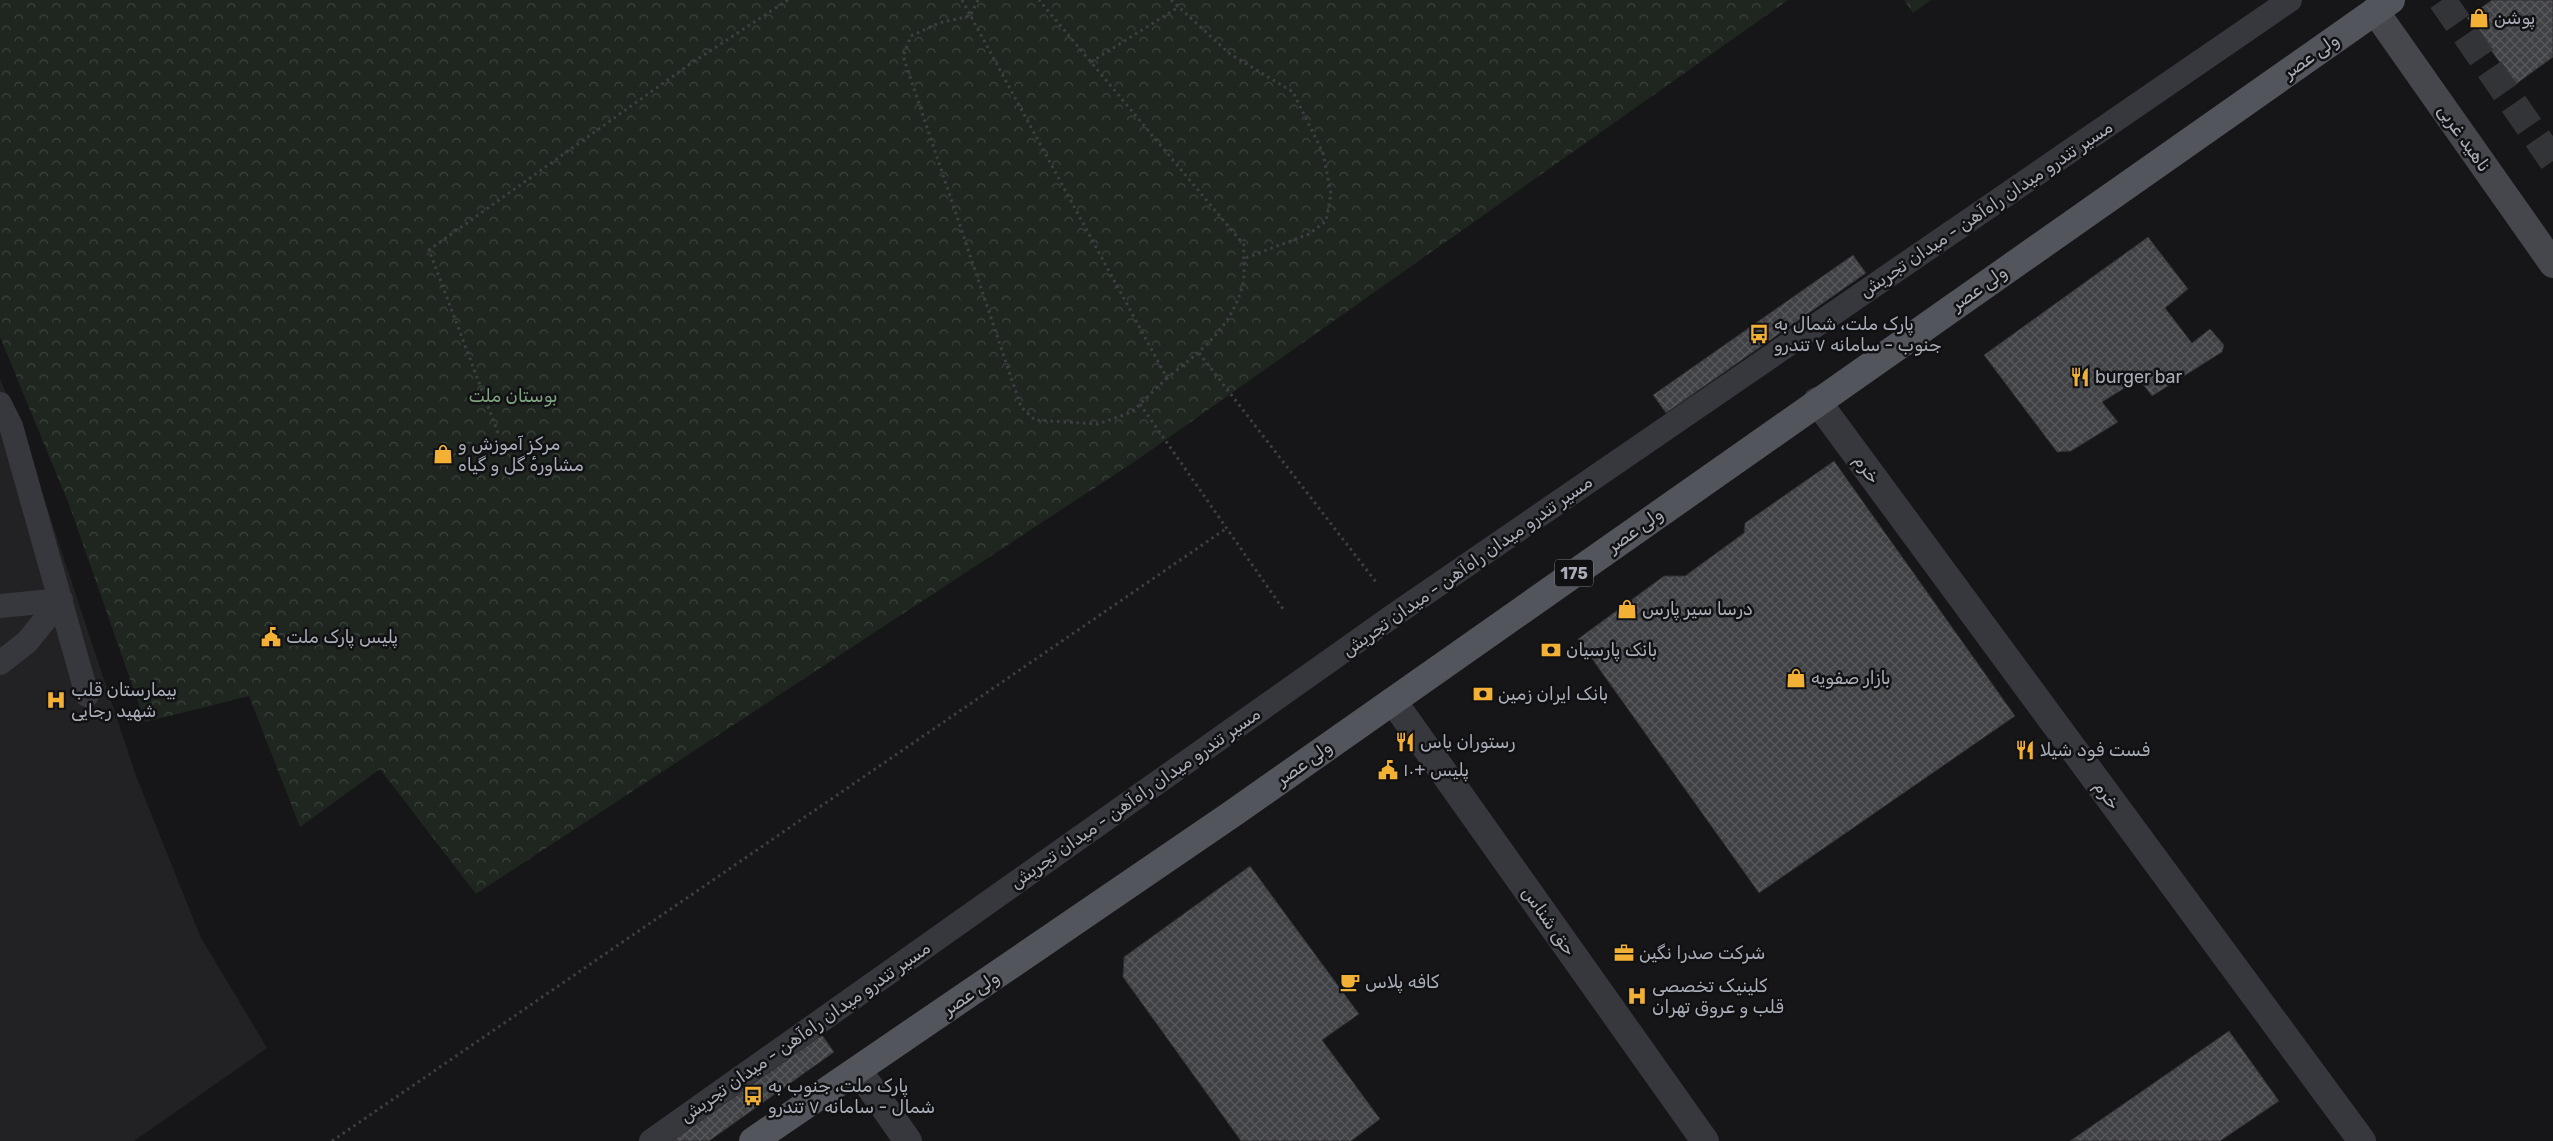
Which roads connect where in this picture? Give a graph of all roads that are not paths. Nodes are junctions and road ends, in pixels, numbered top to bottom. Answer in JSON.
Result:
{"nodes":[{"id":1,"x":2290,"y":0,"type":"edge"},
{"id":2,"x":2383,"y":6,"type":"edge"},
{"id":3,"x":2553,"y":264,"type":"edge"},
{"id":4,"x":1817,"y":401,"type":"junction"},
{"id":5,"x":0,"y":404,"type":"edge"},
{"id":6,"x":11,"y":426,"type":"junction"},
{"id":7,"x":0,"y":457,"type":"edge"},
{"id":8,"x":61,"y":600,"type":"junction"},
{"id":9,"x":0,"y":606,"type":"edge"},
{"id":10,"x":0,"y":663,"type":"edge"},
{"id":11,"x":87,"y":695,"type":"dead end"},
{"id":12,"x":1393,"y":701,"type":"junction"},
{"id":13,"x":858,"y":1070,"type":"junction"},
{"id":14,"x":651,"y":1141,"type":"edge"},
{"id":15,"x":753,"y":1141,"type":"edge"},
{"id":16,"x":908,"y":1141,"type":"edge"},
{"id":17,"x":1704,"y":1141,"type":"edge"},
{"id":18,"x":2362,"y":1141,"type":"edge"}],
"edges":[{"from":1,"to":14,"type":"lane","name":"مسیر تندرو میدان راه‌آهن - میدان تجریش"},
{"from":2,"to":3,"type":"main road","name":"ناهید غربی"},
{"from":2,"to":4,"type":"main road","name":"ولی عصر","number":"175"},
{"from":4,"to":12,"type":"main road","name":"ولی عصر","number":"175"},
{"from":4,"to":18,"type":"street","name":"خرم"},
{"from":5,"to":6,"type":"lane"},
{"from":6,"to":7,"type":"lane"},
{"from":6,"to":8,"type":"lane"},
{"from":8,"to":9,"type":"lane"},
{"from":8,"to":10,"type":"lane"},
{"from":8,"to":11,"type":"lane"},
{"from":12,"to":13,"type":"main road","name":"ولی عصر","number":"175"},
{"from":12,"to":17,"type":"street","name":"حق شناس"},
{"from":13,"to":15,"type":"main road","name":"ولی عصر","number":"175"},
{"from":13,"to":16,"type":"street"}]}
